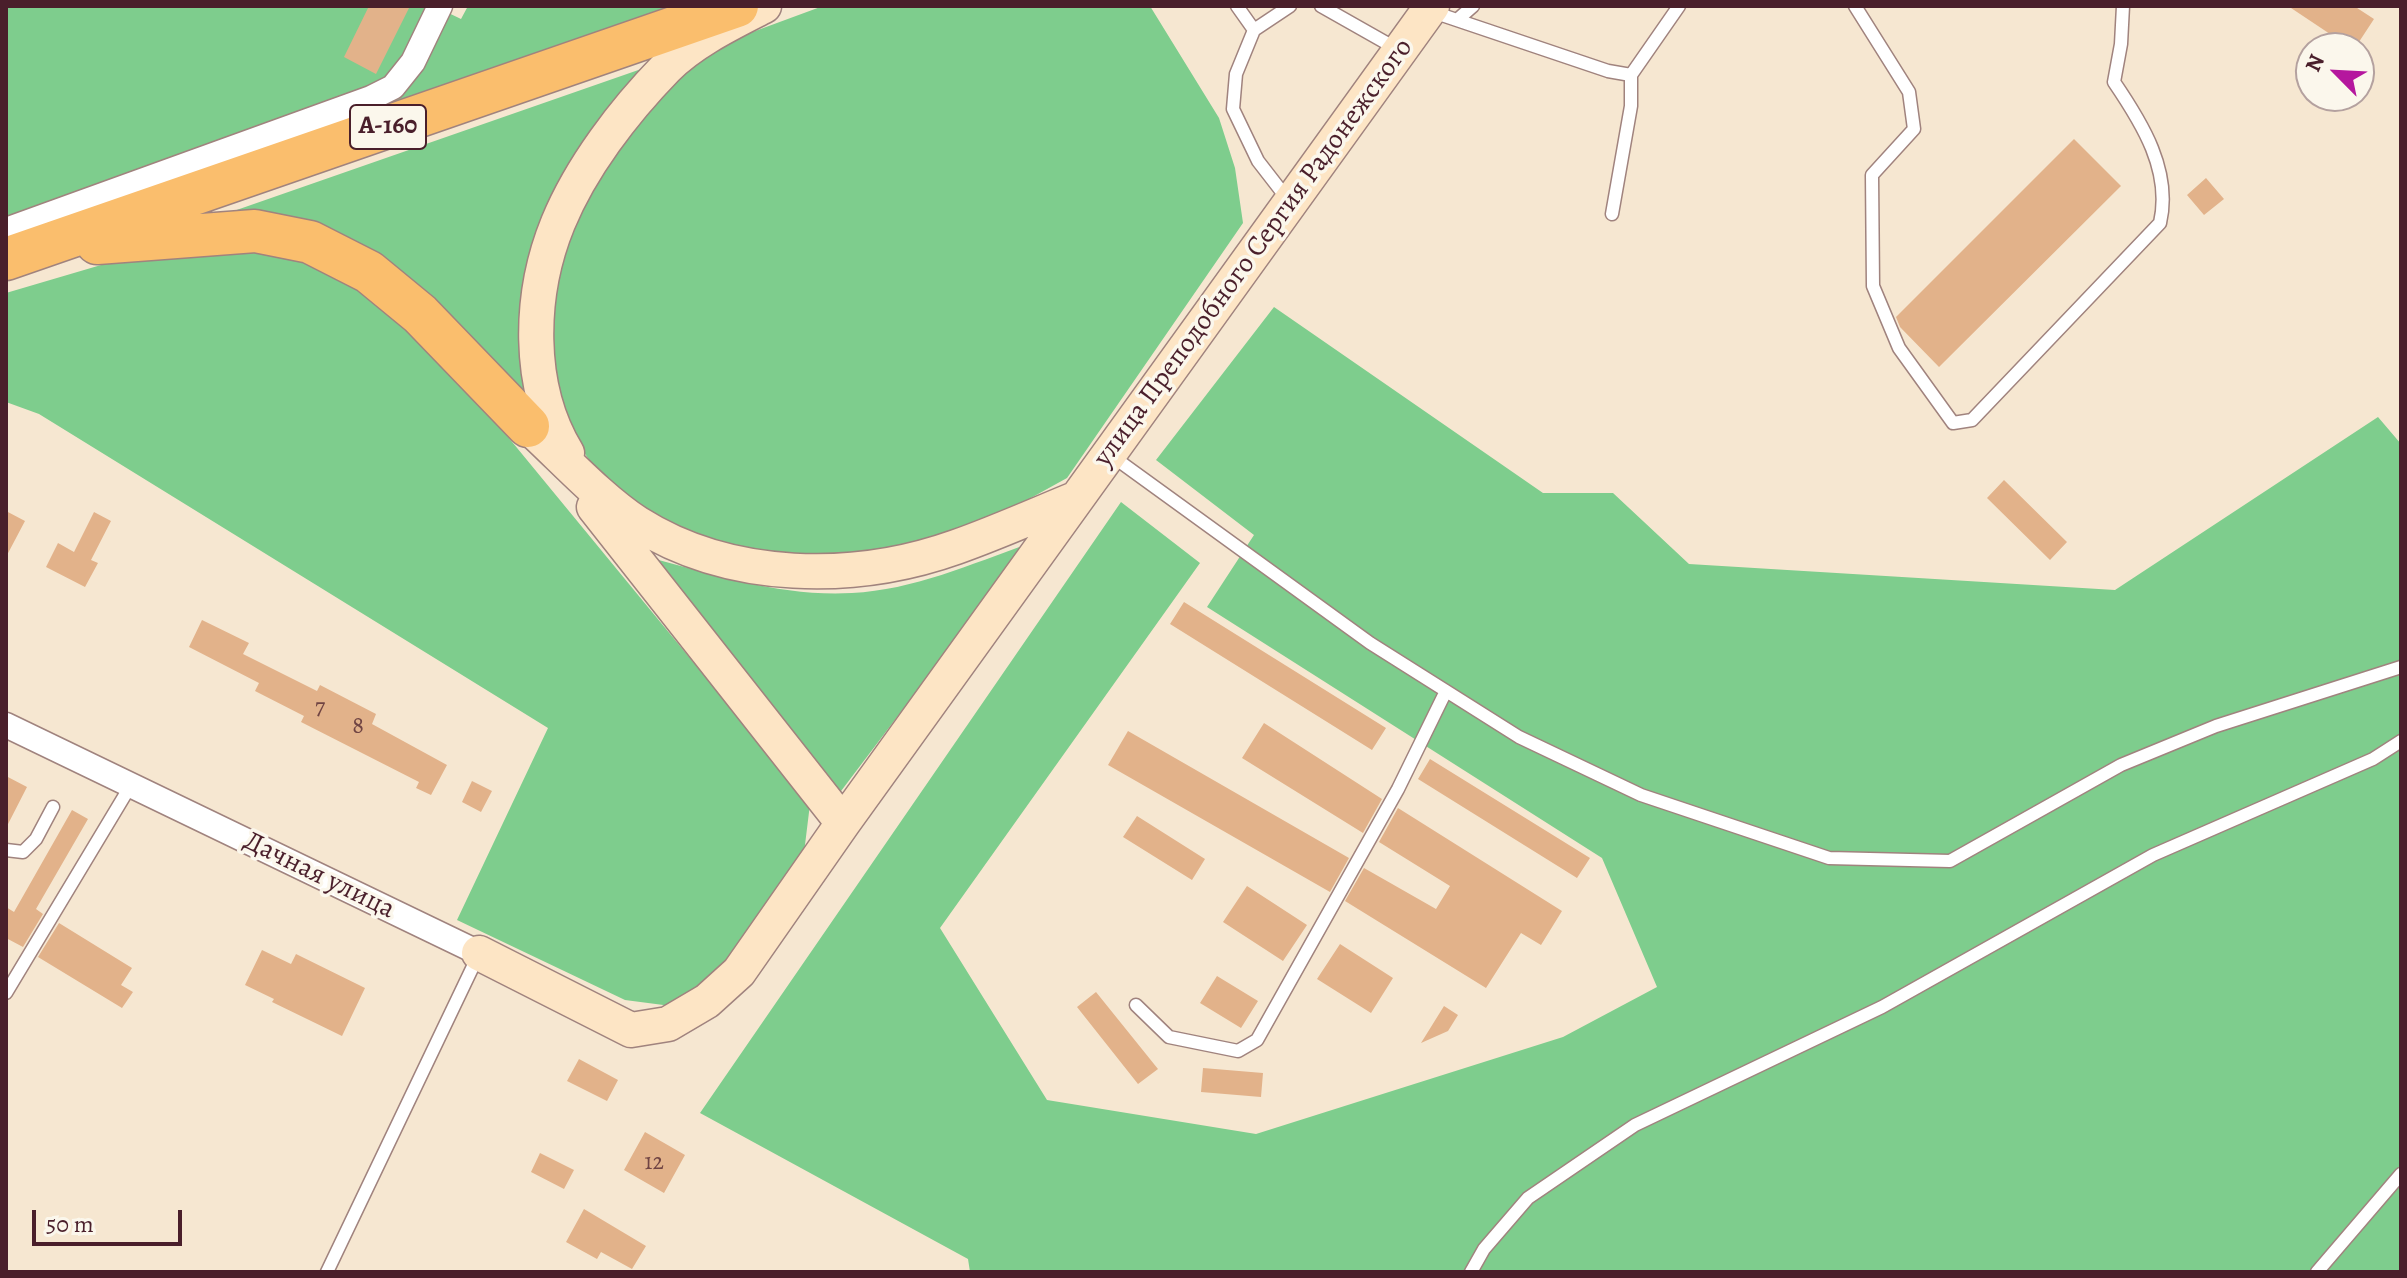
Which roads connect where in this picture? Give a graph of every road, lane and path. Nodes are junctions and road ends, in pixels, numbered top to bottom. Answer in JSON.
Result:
{"nodes":[{"id":1,"x":440,"y":6,"type":"edge"},
{"id":2,"x":737,"y":6,"type":"edge"},
{"id":3,"x":764,"y":6,"type":"edge"},
{"id":4,"x":1237,"y":6,"type":"edge"},
{"id":5,"x":1290,"y":6,"type":"edge"},
{"id":6,"x":1321,"y":6,"type":"edge"},
{"id":7,"x":1473,"y":6,"type":"edge"},
{"id":8,"x":1679,"y":6,"type":"edge"},
{"id":9,"x":1855,"y":6,"type":"edge"},
{"id":10,"x":2123,"y":6,"type":"edge"},
{"id":11,"x":1439,"y":12,"type":"edge"},
{"id":12,"x":1254,"y":30,"type":"junction"},
{"id":13,"x":1400,"y":51,"type":"junction"},
{"id":14,"x":1631,"y":75,"type":"junction"},
{"id":15,"x":1291,"y":202,"type":"junction"},
{"id":16,"x":1612,"y":214,"type":"dead end"},
{"id":17,"x":17,"y":246,"type":"edge"},
{"id":18,"x":528,"y":426,"type":"junction"},
{"id":19,"x":1110,"y":454,"type":"junction"},
{"id":20,"x":590,"y":484,"type":"junction"},
{"id":21,"x":1075,"y":499,"type":"junction"},
{"id":22,"x":638,"y":562,"type":"junction"},
{"id":23,"x":2401,"y":667,"type":"edge"},
{"id":24,"x":1446,"y":691,"type":"junction"},
{"id":25,"x":6,"y":725,"type":"edge"},
{"id":26,"x":2401,"y":741,"type":"edge"},
{"id":27,"x":131,"y":785,"type":"junction"},
{"id":28,"x":53,"y":807,"type":"dead end"},
{"id":29,"x":843,"y":823,"type":"junction"},
{"id":30,"x":6,"y":850,"type":"edge"},
{"id":31,"x":479,"y":953,"type":"junction"},
{"id":32,"x":6,"y":993,"type":"edge"},
{"id":33,"x":1136,"y":1005,"type":"dead end"},
{"id":34,"x":2401,"y":1174,"type":"edge"},
{"id":35,"x":327,"y":1272,"type":"edge"},
{"id":36,"x":1471,"y":1272,"type":"edge"},
{"id":37,"x":2317,"y":1272,"type":"edge"}],
"edges":[{"from":1,"to":17,"type":"street"},
{"from":2,"to":17,"type":"highway","number":"А-160"},
{"from":3,"to":20,"type":"main road"},
{"from":4,"to":12,"type":"lane"},
{"from":5,"to":12,"type":"lane"},
{"from":6,"to":13,"type":"lane"},
{"from":7,"to":11,"type":"lane"},
{"from":8,"to":14,"type":"lane"},
{"from":9,"to":10,"type":"lane"},
{"from":11,"to":13,"type":"main road","name":"улица Преподобного Сергия Радонежского"},
{"from":11,"to":14,"type":"lane"},
{"from":12,"to":15,"type":"lane"},
{"from":13,"to":15,"type":"main road","name":"улица Преподобного Сергия Радонежского"},
{"from":14,"to":16,"type":"lane"},
{"from":15,"to":19,"type":"main road","name":"улица Преподобного Сергия Радонежского"},
{"from":17,"to":18,"type":"highway"},
{"from":18,"to":20,"type":"main road"},
{"from":18,"to":22,"type":"main road"},
{"from":19,"to":21,"type":"main road","name":"улица Преподобного Сергия Радонежского"},
{"from":19,"to":24,"type":"lane"},
{"from":20,"to":21,"type":"main road"},
{"from":20,"to":22,"type":"main road"},
{"from":21,"to":29,"type":"main road","name":"улица Преподобного Сергия Радонежского"},
{"from":22,"to":29,"type":"main road"},
{"from":23,"to":24,"type":"lane"},
{"from":24,"to":33,"type":"lane"},
{"from":25,"to":27,"type":"street","name":"Дачная улица"},
{"from":26,"to":36,"type":"lane"},
{"from":27,"to":31,"type":"street","name":"Дачная улица"},
{"from":27,"to":32,"type":"lane"},
{"from":28,"to":30,"type":"lane"},
{"from":29,"to":31,"type":"main road","name":"Дачная улица"},
{"from":31,"to":35,"type":"lane"},
{"from":34,"to":37,"type":"lane"}]}
